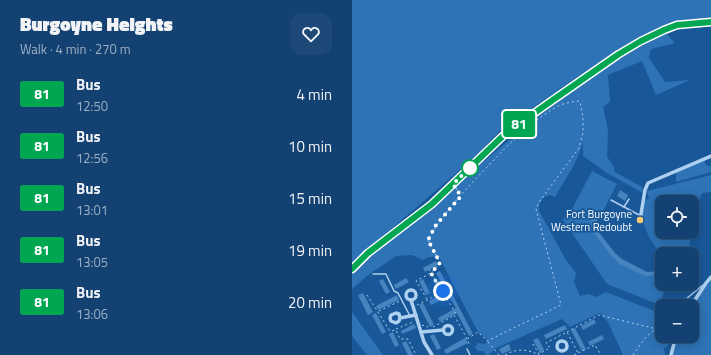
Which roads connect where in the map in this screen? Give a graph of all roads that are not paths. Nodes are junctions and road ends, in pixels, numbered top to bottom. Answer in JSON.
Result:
{"nodes":[{"id":1,"x":711,"y":22,"type":"edge"},
{"id":2,"x":711,"y":156,"type":"edge"},
{"id":3,"x":629,"y":199,"type":"dead end"},
{"id":4,"x":611,"y":200,"type":"dead end"},
{"id":5,"x":624,"y":207,"type":"junction"},
{"id":6,"x":641,"y":218,"type":"joint"},
{"id":7,"x":352,"y":269,"type":"edge"},
{"id":8,"x":373,"y":274,"type":"dead end"},
{"id":9,"x":711,"y":277,"type":"edge"},
{"id":10,"x":686,"y":299,"type":"edge"},
{"id":11,"x":696,"y":299,"type":"edge"},
{"id":12,"x":411,"y":300,"type":"dead end"},
{"id":13,"x":416,"y":314,"type":"junction"},
{"id":14,"x":410,"y":316,"type":"junction"},
{"id":15,"x":400,"y":318,"type":"dead end"},
{"id":16,"x":443,"y":330,"type":"dead end"},
{"id":17,"x":421,"y":332,"type":"junction"},
{"id":18,"x":674,"y":343,"type":"edge"},
{"id":19,"x":467,"y":348,"type":"road end"},
{"id":20,"x":432,"y":355,"type":"edge"},
{"id":21,"x":470,"y":355,"type":"edge"},
{"id":22,"x":671,"y":355,"type":"edge"}],
"edges":[{"from":1,"to":7,"type":"main road"},
{"from":2,"to":6,"type":"street"},
{"from":3,"to":5,"type":"lane"},
{"from":4,"to":5,"type":"lane"},
{"from":5,"to":6,"type":"lane"},
{"from":8,"to":14,"type":"lane"},
{"from":9,"to":10,"type":"lane"},
{"from":9,"to":11,"type":"street"},
{"from":12,"to":13,"type":"street"},
{"from":13,"to":14,"type":"street"},
{"from":13,"to":17,"type":"street"},
{"from":14,"to":15,"type":"street"},
{"from":16,"to":17,"type":"street"},
{"from":17,"to":20,"type":"street"},
{"from":18,"to":22,"type":"street"},
{"from":19,"to":21,"type":"lane"}]}
